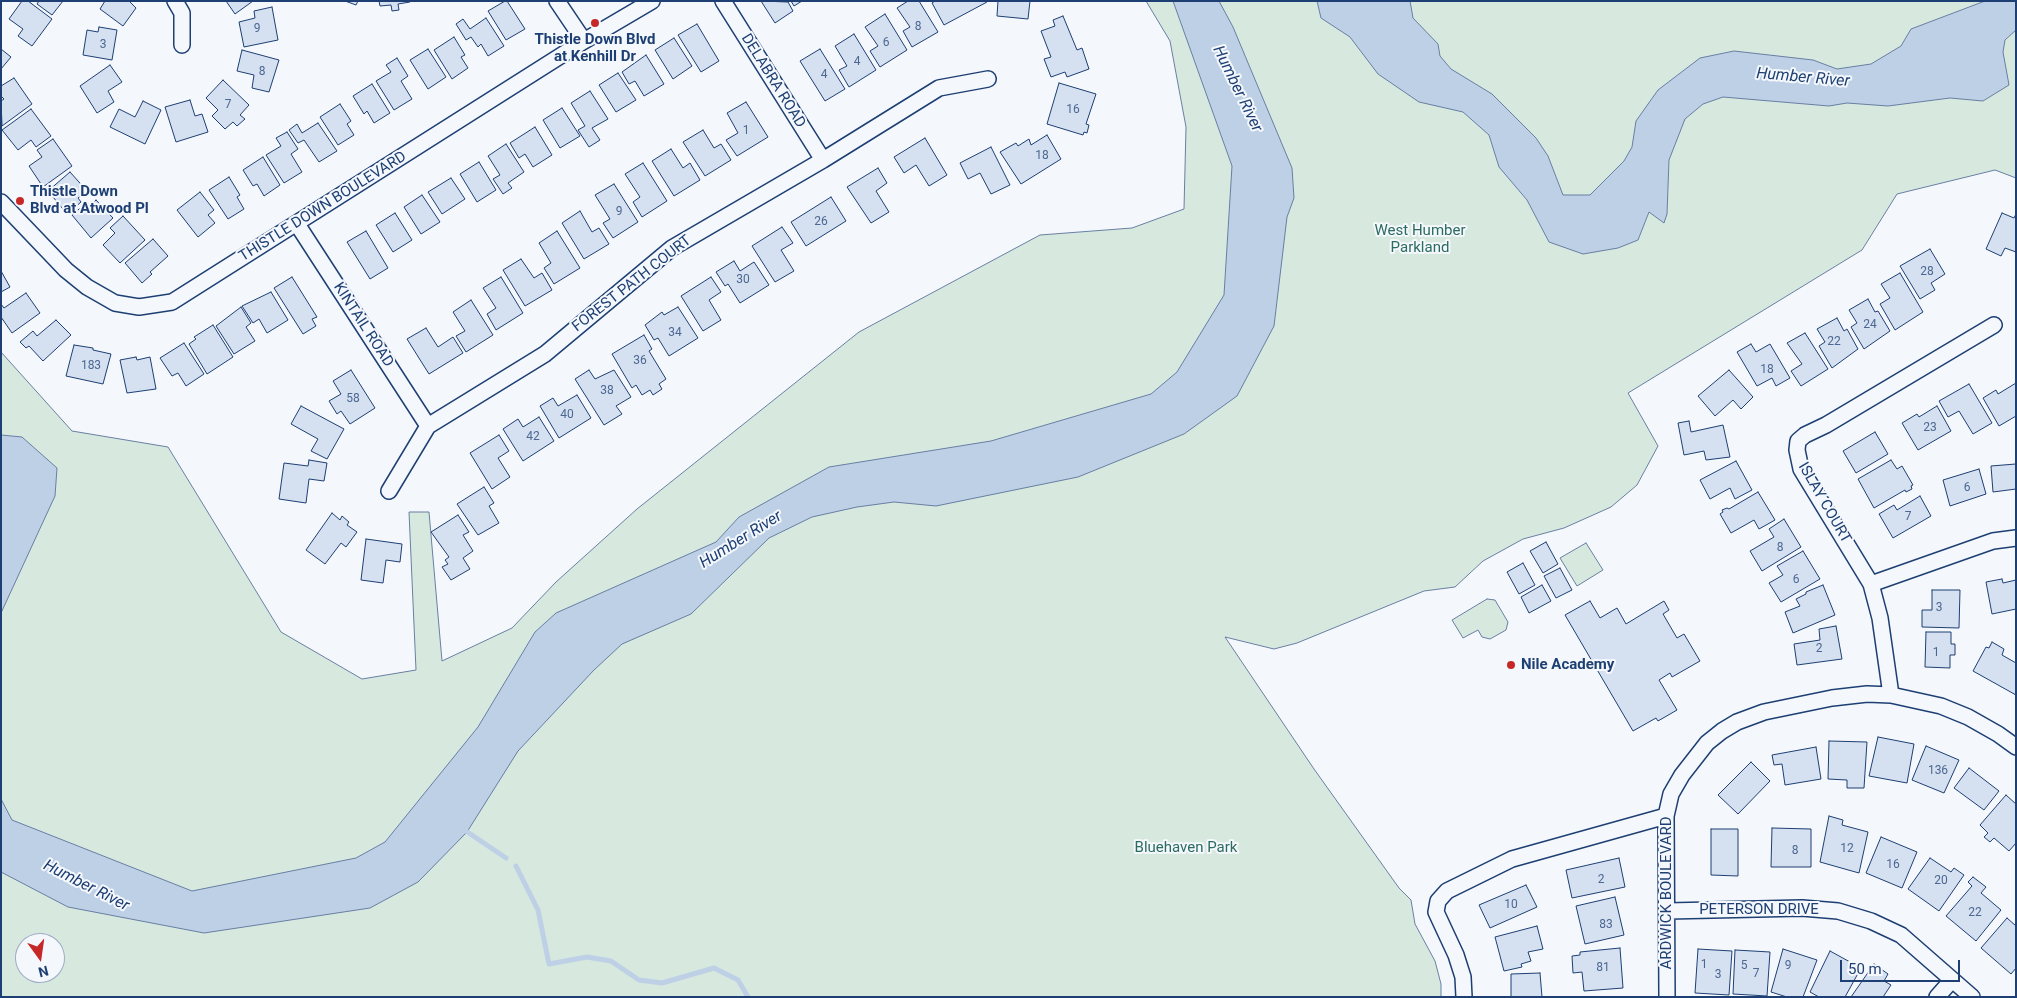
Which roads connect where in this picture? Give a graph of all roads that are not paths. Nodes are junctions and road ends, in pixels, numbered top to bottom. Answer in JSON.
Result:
{"nodes":[{"id":1,"x":175,"y":1,"type":"edge"},
{"id":2,"x":557,"y":1,"type":"edge"},
{"id":3,"x":652,"y":1,"type":"edge"},
{"id":4,"x":723,"y":1,"type":"edge"},
{"id":5,"x":584,"y":41,"type":"junction"},
{"id":6,"x":182,"y":45,"type":"dead end"},
{"id":7,"x":988,"y":79,"type":"dead end"},
{"id":8,"x":823,"y":160,"type":"junction"},
{"id":9,"x":1,"y":202,"type":"edge"},
{"id":10,"x":297,"y":224,"type":"junction"},
{"id":11,"x":1994,"y":325,"type":"dead end"},
{"id":12,"x":428,"y":426,"type":"junction"},
{"id":13,"x":389,"y":492,"type":"dead end"},
{"id":14,"x":2016,"y":538,"type":"edge"},
{"id":15,"x":1871,"y":584,"type":"junction"},
{"id":16,"x":1891,"y":695,"type":"junction"},
{"id":17,"x":2016,"y":748,"type":"edge"},
{"id":18,"x":1666,"y":816,"type":"junction"},
{"id":19,"x":1668,"y":912,"type":"junction"},
{"id":20,"x":1952,"y":980,"type":"junction"},
{"id":21,"x":1464,"y":997,"type":"edge"},
{"id":22,"x":1667,"y":997,"type":"edge"},
{"id":23,"x":1937,"y":997,"type":"edge"},
{"id":24,"x":1972,"y":997,"type":"edge"}],
"edges":[{"from":1,"to":6,"type":"street"},
{"from":2,"to":5,"type":"street"},
{"from":3,"to":5,"type":"street","name":"THISTLE DOWN BOULEVARD"},
{"from":4,"to":8,"type":"street","name":"DELABRA ROAD"},
{"from":5,"to":10,"type":"street","name":"THISTLE DOWN BOULEVARD"},
{"from":7,"to":8,"type":"street","name":"FOREST PATH COURT"},
{"from":8,"to":12,"type":"street","name":"FOREST PATH COURT"},
{"from":9,"to":10,"type":"street","name":"THISTLE DOWN BOULEVARD"},
{"from":10,"to":12,"type":"street","name":"KINTAIL ROAD"},
{"from":11,"to":15,"type":"street","name":"ISLAY COURT"},
{"from":12,"to":13,"type":"street","name":"FOREST PATH COURT"},
{"from":14,"to":15,"type":"street"},
{"from":15,"to":16,"type":"street","name":"ISLAY COURT"},
{"from":16,"to":17,"type":"street","name":"ARDWICK BOULEVARD"},
{"from":16,"to":18,"type":"street","name":"ARDWICK BOULEVARD"},
{"from":18,"to":19,"type":"street","name":"ARDWICK BOULEVARD"},
{"from":18,"to":21,"type":"street"},
{"from":19,"to":20,"type":"street","name":"PETERSON DRIVE"},
{"from":19,"to":22,"type":"street","name":"ARDWICK BOULEVARD"},
{"from":20,"to":23,"type":"street"},
{"from":20,"to":24,"type":"street","name":"PETERSON DRIVE"}]}
